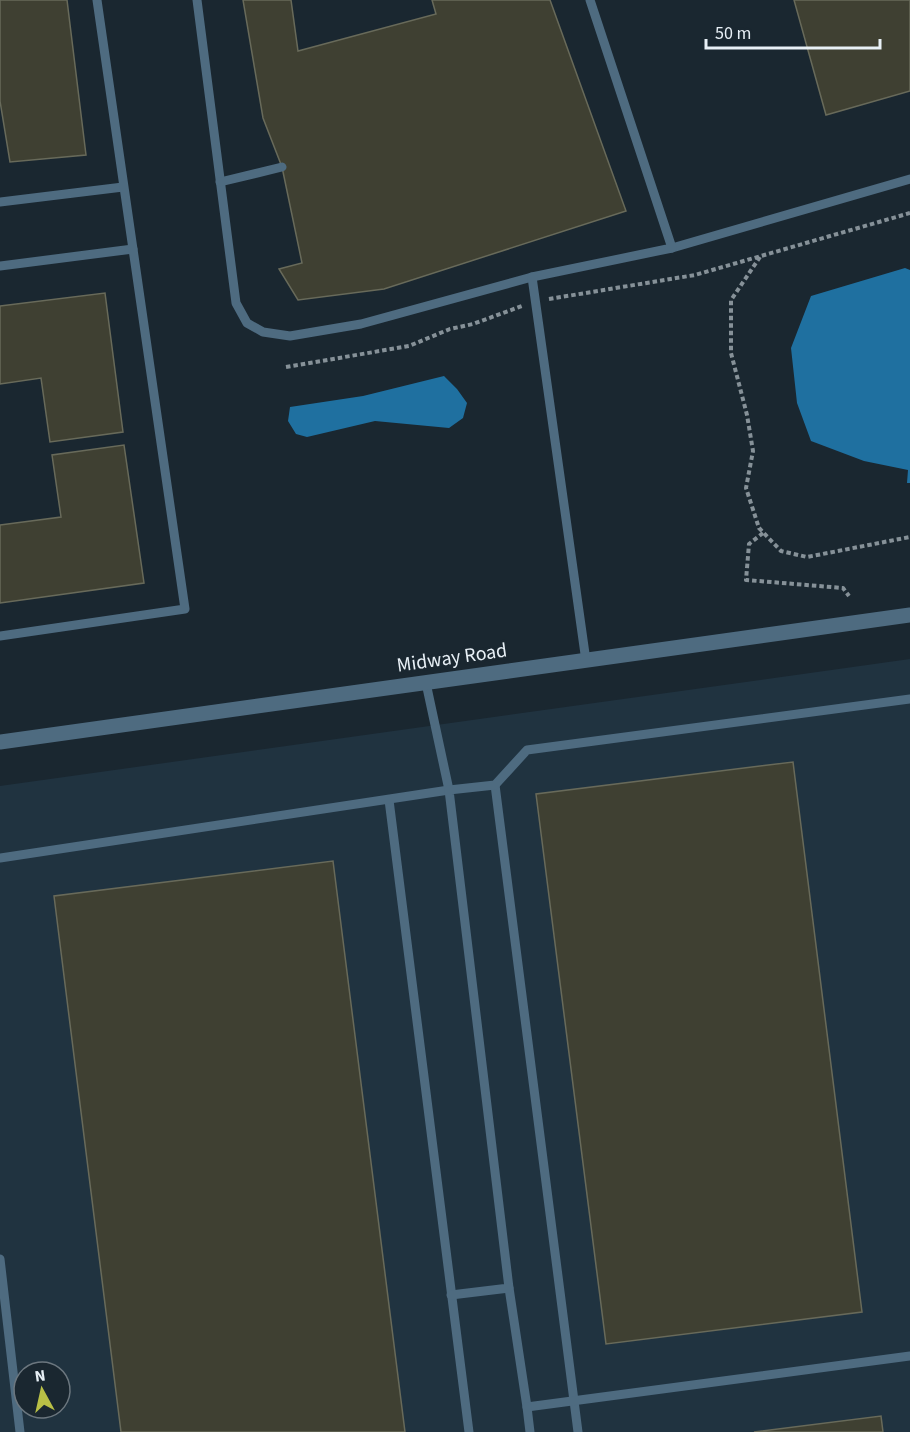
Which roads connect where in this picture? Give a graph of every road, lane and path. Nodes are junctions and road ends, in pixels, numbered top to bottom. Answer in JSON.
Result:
{"nodes":[{"id":1,"x":97,"y":0,"type":"edge"},
{"id":2,"x":197,"y":0,"type":"edge"},
{"id":3,"x":590,"y":0,"type":"edge"},
{"id":4,"x":282,"y":167,"type":"dead end"},
{"id":5,"x":910,"y":179,"type":"edge"},
{"id":6,"x":220,"y":182,"type":"junction"},
{"id":7,"x":123,"y":186,"type":"junction"},
{"id":8,"x":0,"y":202,"type":"edge"},
{"id":9,"x":910,"y":213,"type":"edge"},
{"id":10,"x":672,"y":248,"type":"junction"},
{"id":11,"x":133,"y":249,"type":"junction"},
{"id":12,"x":760,"y":257,"type":"junction"},
{"id":13,"x":0,"y":267,"type":"edge"},
{"id":14,"x":532,"y":278,"type":"junction"},
{"id":15,"x":536,"y":301,"type":"junction"},
{"id":16,"x":286,"y":367,"type":"dead end"},
{"id":17,"x":763,"y":533,"type":"junction"},
{"id":18,"x":910,"y":537,"type":"edge"},
{"id":19,"x":849,"y":596,"type":"dead end"},
{"id":20,"x":910,"y":615,"type":"edge"},
{"id":21,"x":0,"y":636,"type":"edge"},
{"id":22,"x":586,"y":661,"type":"junction"},
{"id":23,"x":426,"y":683,"type":"junction"},
{"id":24,"x":910,"y":699,"type":"edge"},
{"id":25,"x":0,"y":742,"type":"edge"},
{"id":26,"x":495,"y":785,"type":"junction"},
{"id":27,"x":449,"y":790,"type":"junction"},
{"id":28,"x":389,"y":800,"type":"junction"},
{"id":29,"x":0,"y":858,"type":"edge"},
{"id":30,"x":0,"y":1259,"type":"edge"},
{"id":31,"x":509,"y":1288,"type":"junction"},
{"id":32,"x":452,"y":1295,"type":"junction"},
{"id":33,"x":910,"y":1356,"type":"edge"},
{"id":34,"x":574,"y":1400,"type":"junction"},
{"id":35,"x":527,"y":1407,"type":"junction"},
{"id":36,"x":20,"y":1432,"type":"edge"},
{"id":37,"x":469,"y":1432,"type":"edge"},
{"id":38,"x":530,"y":1432,"type":"edge"},
{"id":39,"x":578,"y":1432,"type":"edge"}],
"edges":[{"from":1,"to":7,"type":"lane"},
{"from":2,"to":6,"type":"lane"},
{"from":3,"to":10,"type":"lane"},
{"from":4,"to":6,"type":"lane"},
{"from":5,"to":10,"type":"lane"},
{"from":6,"to":14,"type":"lane"},
{"from":7,"to":8,"type":"lane"},
{"from":7,"to":11,"type":"lane"},
{"from":9,"to":12,"type":"path"},
{"from":10,"to":14,"type":"lane"},
{"from":11,"to":13,"type":"lane"},
{"from":11,"to":21,"type":"lane"},
{"from":12,"to":15,"type":"path"},
{"from":12,"to":17,"type":"path"},
{"from":14,"to":15,"type":"lane"},
{"from":15,"to":16,"type":"path"},
{"from":15,"to":22,"type":"lane"},
{"from":17,"to":18,"type":"path"},
{"from":17,"to":19,"type":"path"},
{"from":20,"to":22,"type":"street","name":"Midway Road"},
{"from":22,"to":23,"type":"street","name":"Midway Road"},
{"from":23,"to":25,"type":"street","name":"Midway Road"},
{"from":23,"to":27,"type":"lane"},
{"from":24,"to":26,"type":"lane"},
{"from":26,"to":27,"type":"lane"},
{"from":26,"to":34,"type":"lane"},
{"from":27,"to":28,"type":"lane"},
{"from":27,"to":31,"type":"lane"},
{"from":28,"to":29,"type":"lane"},
{"from":28,"to":32,"type":"lane"},
{"from":30,"to":36,"type":"lane"},
{"from":31,"to":32,"type":"lane"},
{"from":31,"to":35,"type":"lane"},
{"from":32,"to":37,"type":"lane"},
{"from":33,"to":34,"type":"lane"},
{"from":34,"to":35,"type":"lane"},
{"from":34,"to":39,"type":"lane"},
{"from":35,"to":38,"type":"lane"}]}
